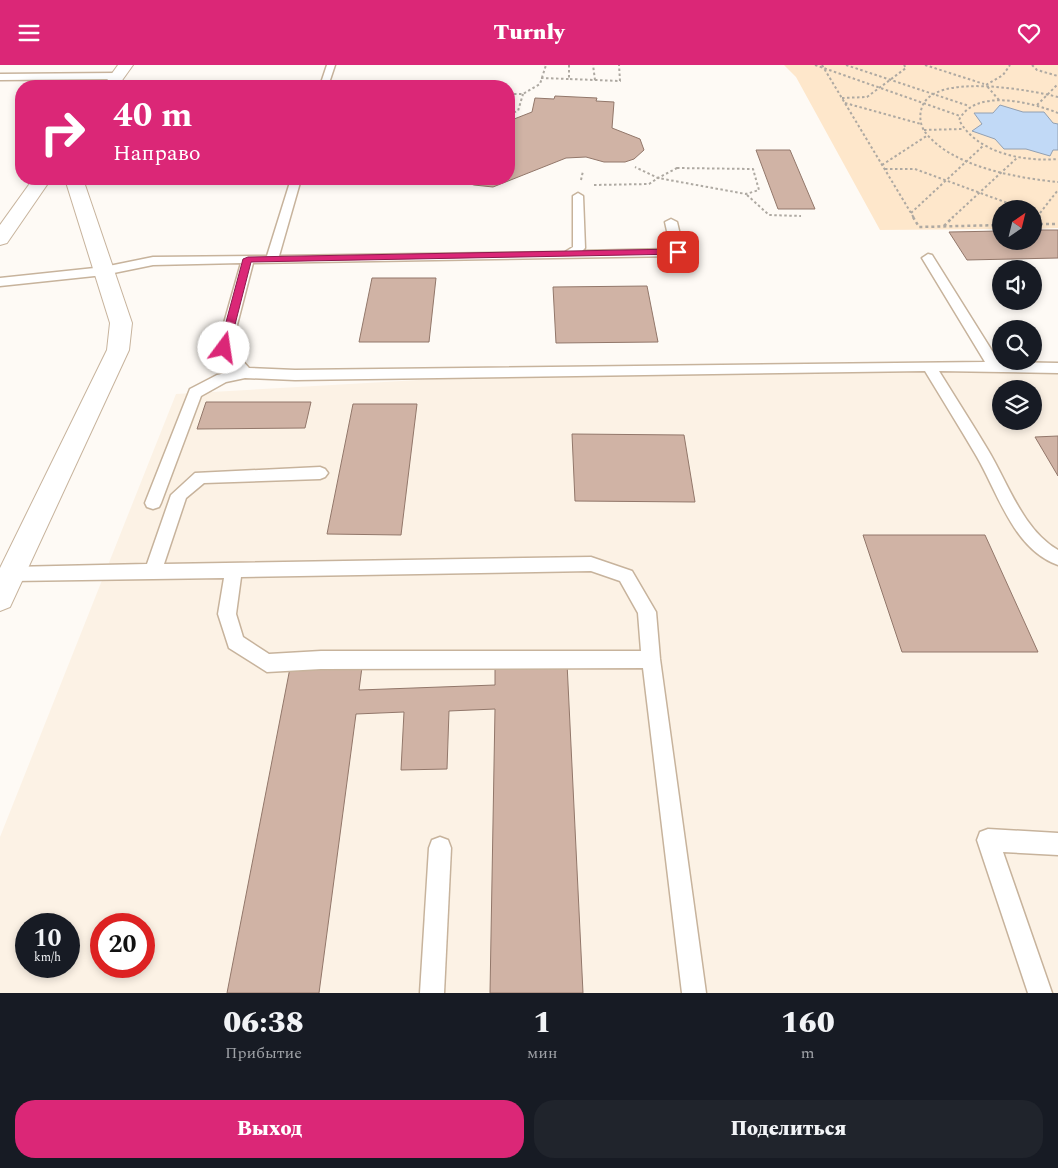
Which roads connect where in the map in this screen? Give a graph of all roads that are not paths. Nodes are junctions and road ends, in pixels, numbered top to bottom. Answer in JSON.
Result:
{"nodes":[{"id":1,"x":331,"y":65,"type":"edge"},
{"id":2,"x":118,"y":76,"type":"edge"},
{"id":3,"x":0,"y":77,"type":"edge"},
{"id":4,"x":326,"y":80,"type":"edge"},
{"id":5,"x":38,"y":185,"type":"edge"},
{"id":6,"x":76,"y":185,"type":"edge"},
{"id":7,"x":294,"y":185,"type":"edge"},
{"id":8,"x":578,"y":196,"type":"dead end"},
{"id":9,"x":671,"y":222,"type":"dead end"},
{"id":10,"x":0,"y":239,"type":"edge"},
{"id":11,"x":568,"y":255,"type":"junction"},
{"id":12,"x":928,"y":258,"type":"dead end"},
{"id":13,"x":248,"y":259,"type":"junction"},
{"id":14,"x":272,"y":259,"type":"junction"},
{"id":15,"x":104,"y":271,"type":"junction"},
{"id":16,"x":0,"y":282,"type":"edge"},
{"id":17,"x":992,"y":362,"type":"edge"},
{"id":18,"x":929,"y":366,"type":"junction"},
{"id":19,"x":992,"y":367,"type":"edge"},
{"id":20,"x":1042,"y":368,"type":"edge"},
{"id":21,"x":1058,"y":368,"type":"edge"},
{"id":22,"x":245,"y":373,"type":"junction"},
{"id":23,"x":320,"y":473,"type":"dead end"},
{"id":24,"x":153,"y":503,"type":"dead end"},
{"id":25,"x":1058,"y":558,"type":"edge"},
{"id":26,"x":234,"y":570,"type":"junction"},
{"id":27,"x":153,"y":571,"type":"junction"},
{"id":28,"x":12,"y":574,"type":"junction"},
{"id":29,"x":0,"y":598,"type":"edge"},
{"id":30,"x":651,"y":659,"type":"junction"},
{"id":31,"x":1058,"y":844,"type":"edge"},
{"id":32,"x":440,"y":848,"type":"dead end"},
{"id":33,"x":432,"y":993,"type":"edge"},
{"id":34,"x":694,"y":993,"type":"edge"},
{"id":35,"x":1040,"y":993,"type":"edge"}],
"edges":[{"from":1,"to":4,"type":"lane"},
{"from":2,"to":3,"type":"lane"},
{"from":5,"to":10,"type":"street"},
{"from":6,"to":15,"type":"street"},
{"from":7,"to":14,"type":"lane"},
{"from":8,"to":11,"type":"lane"},
{"from":9,"to":11,"type":"lane"},
{"from":11,"to":14,"type":"lane"},
{"from":12,"to":17,"type":"lane"},
{"from":13,"to":14,"type":"lane"},
{"from":13,"to":15,"type":"lane"},
{"from":13,"to":22,"type":"lane"},
{"from":15,"to":16,"type":"lane"},
{"from":15,"to":28,"type":"street"},
{"from":18,"to":19,"type":"lane"},
{"from":18,"to":22,"type":"lane"},
{"from":18,"to":25,"type":"lane"},
{"from":20,"to":21,"type":"lane"},
{"from":22,"to":24,"type":"lane"},
{"from":23,"to":27,"type":"lane"},
{"from":26,"to":27,"type":"lane"},
{"from":26,"to":30,"type":"lane"},
{"from":26,"to":30,"type":"lane"},
{"from":27,"to":28,"type":"lane"},
{"from":28,"to":29,"type":"street"},
{"from":30,"to":34,"type":"lane"},
{"from":31,"to":35,"type":"lane"},
{"from":32,"to":33,"type":"lane"}]}
